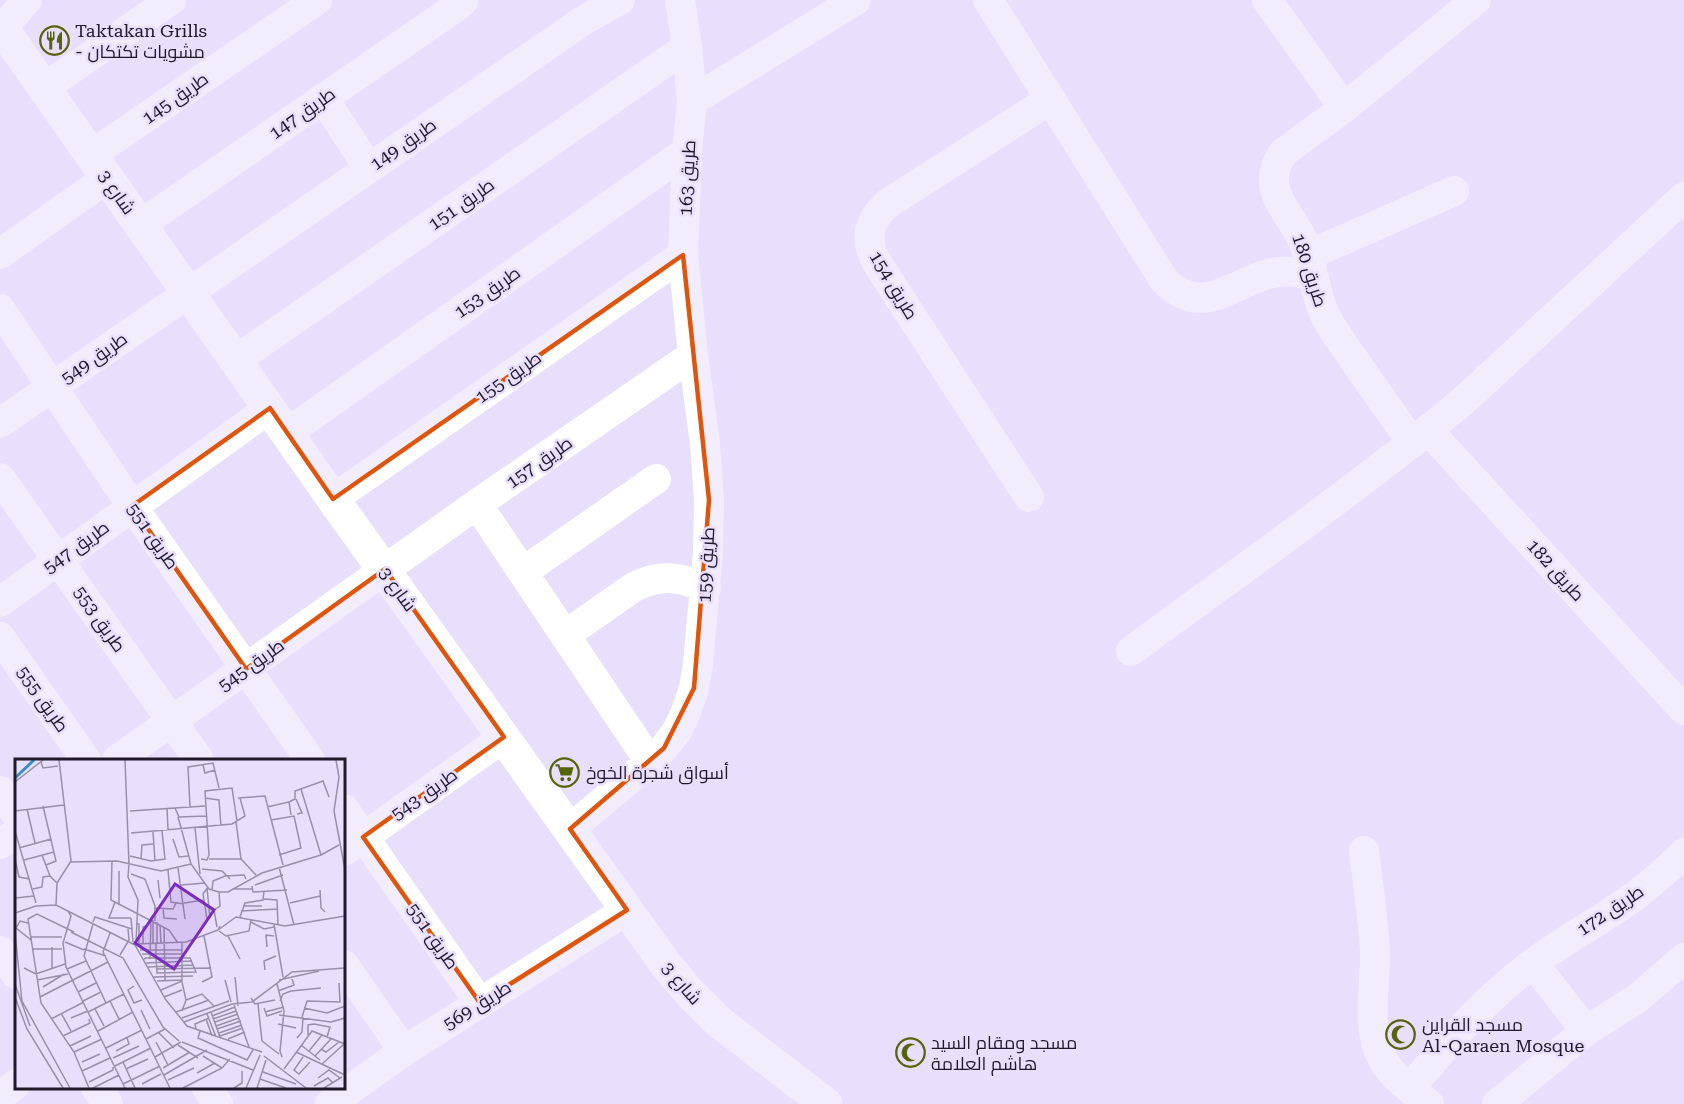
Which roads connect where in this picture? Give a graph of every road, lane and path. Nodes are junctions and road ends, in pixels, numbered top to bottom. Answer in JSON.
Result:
{"nodes":[{"id":1,"x":171,"y":0,"type":"edge"},
{"id":2,"x":317,"y":0,"type":"edge"},
{"id":3,"x":464,"y":0,"type":"edge"},
{"id":4,"x":620,"y":0,"type":"edge"},
{"id":5,"x":680,"y":0,"type":"edge"},
{"id":6,"x":856,"y":0,"type":"edge"},
{"id":7,"x":988,"y":0,"type":"edge"},
{"id":8,"x":1267,"y":0,"type":"edge"},
{"id":9,"x":1476,"y":0,"type":"edge"},
{"id":10,"x":8,"y":25,"type":"edge"},
{"id":11,"x":687,"y":47,"type":"junction"},
{"id":12,"x":44,"y":88,"type":"junction"},
{"id":13,"x":323,"y":99,"type":"junction"},
{"id":14,"x":1051,"y":99,"type":"junction"},
{"id":15,"x":692,"y":100,"type":"junction"},
{"id":16,"x":1344,"y":108,"type":"junction"},
{"id":17,"x":687,"y":152,"type":"junction"},
{"id":18,"x":99,"y":166,"type":"junction"},
{"id":19,"x":369,"y":168,"type":"junction"},
{"id":20,"x":1454,"y":191,"type":"dead end"},
{"id":21,"x":1684,"y":197,"type":"edge"},
{"id":22,"x":140,"y":225,"type":"junction"},
{"id":23,"x":0,"y":254,"type":"edge"},
{"id":24,"x":683,"y":255,"type":"junction"},
{"id":25,"x":1311,"y":266,"type":"junction"},
{"id":26,"x":188,"y":292,"type":"junction"},
{"id":27,"x":0,"y":309,"type":"edge"},
{"id":28,"x":693,"y":356,"type":"junction"},
{"id":29,"x":236,"y":360,"type":"junction"},
{"id":30,"x":52,"y":387,"type":"junction"},
{"id":31,"x":278,"y":421,"type":"junction"},
{"id":32,"x":0,"y":423,"type":"edge"},
{"id":33,"x":1420,"y":437,"type":"junction"},
{"id":34,"x":0,"y":478,"type":"edge"},
{"id":35,"x":656,"y":479,"type":"dead end"},
{"id":36,"x":1029,"y":497,"type":"dead end"},
{"id":37,"x":333,"y":499,"type":"junction"},
{"id":38,"x":477,"y":504,"type":"junction"},
{"id":39,"x":132,"y":506,"type":"junction"},
{"id":40,"x":58,"y":560,"type":"junction"},
{"id":41,"x":384,"y":569,"type":"junction"},
{"id":42,"x":523,"y":572,"type":"junction"},
{"id":43,"x":706,"y":588,"type":"junction"},
{"id":44,"x":0,"y":602,"type":"edge"},
{"id":45,"x":565,"y":635,"type":"junction"},
{"id":46,"x":0,"y":637,"type":"edge"},
{"id":47,"x":1131,"y":651,"type":"dead end"},
{"id":48,"x":246,"y":669,"type":"junction"},
{"id":49,"x":1684,"y":710,"type":"edge"},
{"id":50,"x":172,"y":722,"type":"junction"},
{"id":51,"x":504,"y":737,"type":"junction"},
{"id":52,"x":85,"y":759,"type":"edge"},
{"id":53,"x":118,"y":759,"type":"edge"},
{"id":54,"x":198,"y":759,"type":"edge"},
{"id":55,"x":309,"y":759,"type":"edge"},
{"id":56,"x":650,"y":762,"type":"junction"},
{"id":57,"x":0,"y":791,"type":"edge"},
{"id":58,"x":15,"y":813,"type":"edge"},
{"id":59,"x":345,"y":813,"type":"edge"},
{"id":60,"x":570,"y":829,"type":"junction"},
{"id":61,"x":15,"y":833,"type":"edge"},
{"id":62,"x":0,"y":844,"type":"edge"},
{"id":63,"x":353,"y":844,"type":"edge"},
{"id":64,"x":1364,"y":851,"type":"dead end"},
{"id":65,"x":1684,"y":853,"type":"edge"},
{"id":66,"x":627,"y":910,"type":"junction"},
{"id":67,"x":0,"y":951,"type":"edge"},
{"id":68,"x":1684,"y":958,"type":"edge"},
{"id":69,"x":1533,"y":963,"type":"junction"},
{"id":70,"x":345,"y":966,"type":"edge"},
{"id":71,"x":15,"y":973,"type":"edge"},
{"id":72,"x":480,"y":1003,"type":"junction"},
{"id":73,"x":1586,"y":1031,"type":"junction"},
{"id":74,"x":404,"y":1051,"type":"junction"},
{"id":75,"x":15,"y":1085,"type":"edge"},
{"id":76,"x":97,"y":1089,"type":"edge"},
{"id":77,"x":208,"y":1089,"type":"edge"},
{"id":78,"x":316,"y":1089,"type":"edge"},
{"id":79,"x":0,"y":1096,"type":"edge"},
{"id":80,"x":1419,"y":1096,"type":"edge"},
{"id":81,"x":108,"y":1104,"type":"edge"},
{"id":82,"x":218,"y":1104,"type":"edge"},
{"id":83,"x":329,"y":1104,"type":"edge"},
{"id":84,"x":826,"y":1104,"type":"edge"},
{"id":85,"x":1497,"y":1104,"type":"edge"}],
"edges":[{"from":1,"to":12,"type":"street"},
{"from":2,"to":18,"type":"street","name":"طريق 145"},
{"from":3,"to":13,"type":"street","name":"طريق 147"},
{"from":4,"to":19,"type":"street","name":"طريق 149"},
{"from":5,"to":11,"type":"street","name":"طريق 163"},
{"from":6,"to":15,"type":"street"},
{"from":7,"to":14,"type":"street"},
{"from":8,"to":16,"type":"street"},
{"from":9,"to":16,"type":"street","name":"طريق 180"},
{"from":10,"to":12,"type":"street","name":"شارع 3"},
{"from":11,"to":15,"type":"street","name":"طريق 163"},
{"from":11,"to":29,"type":"street","name":"طريق 151"},
{"from":12,"to":18,"type":"street","name":"شارع 3"},
{"from":13,"to":19,"type":"street"},
{"from":13,"to":22,"type":"street","name":"طريق 147"},
{"from":14,"to":25,"type":"street"},
{"from":14,"to":36,"type":"street","name":"طريق 154"},
{"from":15,"to":17,"type":"street","name":"طريق 163"},
{"from":16,"to":25,"type":"street","name":"طريق 180"},
{"from":17,"to":24,"type":"street","name":"طريق 163"},
{"from":17,"to":31,"type":"street","name":"طريق 153"},
{"from":18,"to":22,"type":"street","name":"شارع 3"},
{"from":18,"to":23,"type":"street","name":"طريق 145"},
{"from":19,"to":26,"type":"street","name":"طريق 149"},
{"from":20,"to":25,"type":"street"},
{"from":21,"to":33,"type":"street"},
{"from":22,"to":26,"type":"street","name":"شارع 3"},
{"from":24,"to":28,"type":"street","name":"طريق 163"},
{"from":24,"to":37,"type":"street","name":"طريق 155"},
{"from":25,"to":33,"type":"street","name":"طريق 180"},
{"from":26,"to":29,"type":"street","name":"شارع 3"},
{"from":26,"to":30,"type":"street","name":"طريق 549"},
{"from":27,"to":30,"type":"street","name":"طريق 551"},
{"from":28,"to":38,"type":"street","name":"طريق 157"},
{"from":28,"to":43,"type":"street","name":"طريق 159"},
{"from":29,"to":31,"type":"street","name":"شارع 3"},
{"from":30,"to":32,"type":"street","name":"طريق 549"},
{"from":30,"to":39,"type":"street","name":"طريق 551"},
{"from":31,"to":37,"type":"street","name":"شارع 3"},
{"from":31,"to":39,"type":"street","name":"طريق 547"},
{"from":33,"to":47,"type":"street"},
{"from":33,"to":49,"type":"street","name":"طريق 182"},
{"from":34,"to":40,"type":"street","name":"طريق 553"},
{"from":35,"to":42,"type":"street"},
{"from":37,"to":41,"type":"street","name":"شارع 3"},
{"from":38,"to":41,"type":"street","name":"طريق 157"},
{"from":38,"to":42,"type":"street"},
{"from":39,"to":40,"type":"street","name":"طريق 547"},
{"from":39,"to":48,"type":"street","name":"طريق 551"},
{"from":40,"to":44,"type":"street","name":"طريق 547"},
{"from":40,"to":50,"type":"street","name":"طريق 553"},
{"from":41,"to":48,"type":"street","name":"طريق 545"},
{"from":41,"to":51,"type":"street","name":"شارع 3"},
{"from":42,"to":45,"type":"street"},
{"from":43,"to":45,"type":"street"},
{"from":43,"to":56,"type":"street","name":"طريق 159"},
{"from":45,"to":56,"type":"street"},
{"from":46,"to":52,"type":"street","name":"طريق 555"},
{"from":48,"to":50,"type":"street","name":"طريق 545"},
{"from":48,"to":55,"type":"street","name":"طريق 551"},
{"from":50,"to":53,"type":"street","name":"طريق 545"},
{"from":50,"to":54,"type":"street","name":"طريق 553"},
{"from":51,"to":60,"type":"street","name":"شارع 3"},
{"from":51,"to":63,"type":"street","name":"طريق 543"},
{"from":56,"to":60,"type":"street","name":"طريق 159"},
{"from":57,"to":58,"type":"street"},
{"from":59,"to":63,"type":"street","name":"طريق 551"},
{"from":60,"to":66,"type":"street","name":"شارع 3"},
{"from":61,"to":62,"type":"street"},
{"from":63,"to":72,"type":"street","name":"طريق 551"},
{"from":64,"to":80,"type":"street"},
{"from":65,"to":69,"type":"street","name":"طريق 172"},
{"from":66,"to":72,"type":"street","name":"طريق 569"},
{"from":66,"to":84,"type":"street","name":"شارع 3"},
{"from":67,"to":71,"type":"street"},
{"from":68,"to":73,"type":"street"},
{"from":69,"to":73,"type":"street"},
{"from":69,"to":80,"type":"street","name":"طريق 172"},
{"from":70,"to":74,"type":"street"},
{"from":72,"to":74,"type":"street","name":"طريق 569"},
{"from":73,"to":85,"type":"street"},
{"from":74,"to":83,"type":"street","name":"طريق 569"},
{"from":75,"to":79,"type":"street"},
{"from":76,"to":81,"type":"street"},
{"from":77,"to":82,"type":"street"},
{"from":78,"to":83,"type":"street"}]}
